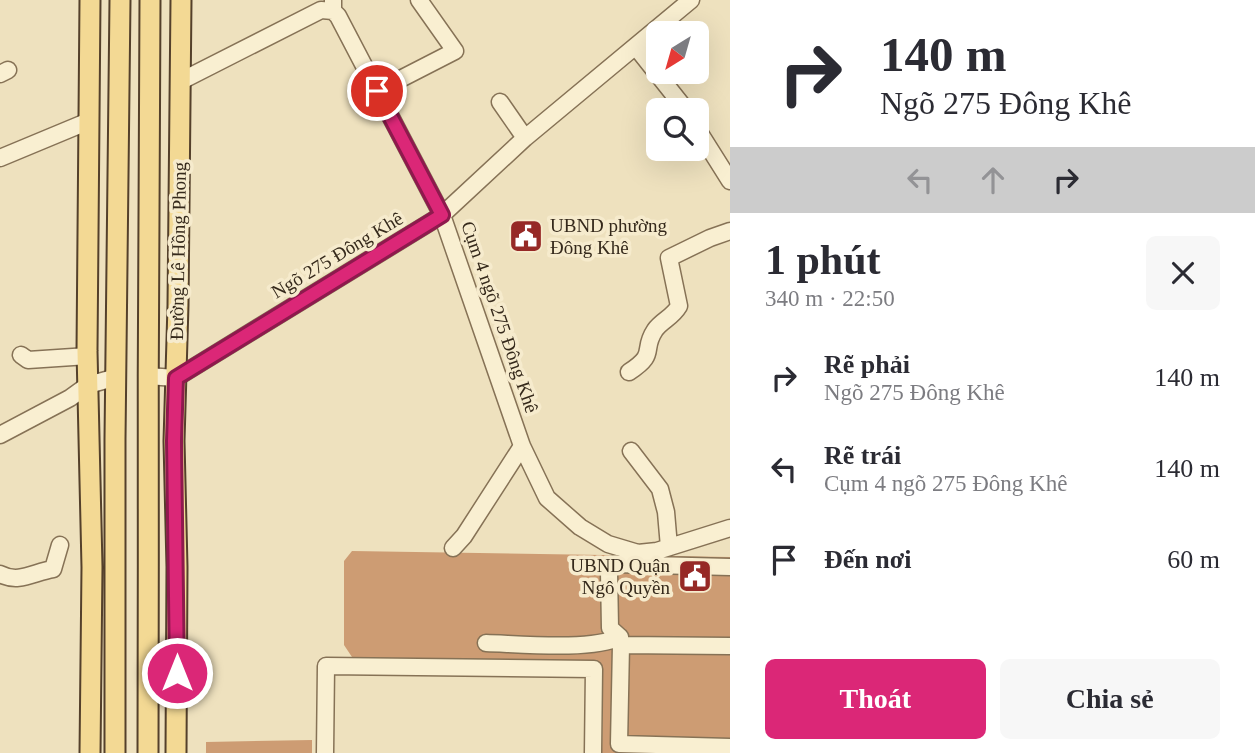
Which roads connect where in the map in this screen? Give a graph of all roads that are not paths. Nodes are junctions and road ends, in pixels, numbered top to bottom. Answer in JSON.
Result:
{"nodes":[{"id":1,"x":90,"y":0,"type":"edge"},
{"id":2,"x":120,"y":0,"type":"edge"},
{"id":3,"x":150,"y":0,"type":"edge"},
{"id":4,"x":181,"y":0,"type":"edge"},
{"id":5,"x":419,"y":0,"type":"edge"},
{"id":6,"x":691,"y":0,"type":"edge"},
{"id":7,"x":333,"y":5,"type":"edge"},
{"id":8,"x":636,"y":47,"type":"junction"},
{"id":9,"x":181,"y":81,"type":"junction"},
{"id":10,"x":377,"y":91,"type":"junction"},
{"id":11,"x":676,"y":98,"type":"edge"},
{"id":12,"x":500,"y":102,"type":"dead end"},
{"id":13,"x":89,"y":121,"type":"junction"},
{"id":14,"x":526,"y":138,"type":"junction"},
{"id":15,"x":709,"y":148,"type":"edge"},
{"id":16,"x":0,"y":158,"type":"edge"},
{"id":17,"x":730,"y":181,"type":"edge"},
{"id":18,"x":442,"y":215,"type":"junction"},
{"id":19,"x":730,"y":232,"type":"edge"},
{"id":20,"x":21,"y":355,"type":"dead end"},
{"id":21,"x":88,"y":356,"type":"junction"},
{"id":22,"x":629,"y":372,"type":"dead end"},
{"id":23,"x":147,"y":376,"type":"junction"},
{"id":24,"x":117,"y":377,"type":"junction"},
{"id":25,"x":176,"y":378,"type":"junction"},
{"id":26,"x":88,"y":385,"type":"junction"},
{"id":27,"x":0,"y":435,"type":"edge"},
{"id":28,"x":523,"y":446,"type":"junction"},
{"id":29,"x":631,"y":451,"type":"dead end"},
{"id":30,"x":730,"y":528,"type":"edge"},
{"id":31,"x":60,"y":545,"type":"dead end"},
{"id":32,"x":670,"y":547,"type":"junction"},
{"id":33,"x":453,"y":548,"type":"dead end"},
{"id":34,"x":730,"y":567,"type":"edge"},
{"id":35,"x":0,"y":574,"type":"edge"},
{"id":36,"x":620,"y":641,"type":"junction"},
{"id":37,"x":486,"y":643,"type":"dead end"},
{"id":38,"x":730,"y":646,"type":"edge"},
{"id":39,"x":730,"y":747,"type":"edge"},
{"id":40,"x":90,"y":753,"type":"edge"},
{"id":41,"x":115,"y":753,"type":"edge"},
{"id":42,"x":148,"y":753,"type":"edge"},
{"id":43,"x":176,"y":753,"type":"edge"},
{"id":44,"x":326,"y":753,"type":"edge"},
{"id":45,"x":593,"y":753,"type":"edge"}],
"edges":[{"from":1,"to":13,"type":"main road"},
{"from":2,"to":24,"type":"main road"},
{"from":3,"to":23,"type":"main road","name":"Đường Lê Hồng Phong"},
{"from":4,"to":9,"type":"main road","name":"Đường Lê Hồng Phong"},
{"from":5,"to":10,"type":"street"},
{"from":6,"to":8,"type":"street","name":"Ngõ 275 Đông Khê"},
{"from":7,"to":9,"type":"street"},
{"from":7,"to":10,"type":"street","name":"Cụm 4 ngõ 275 Đông Khê"},
{"from":8,"to":11,"type":"street"},
{"from":8,"to":14,"type":"street","name":"Ngõ 275 Đông Khê"},
{"from":9,"to":25,"type":"main road","name":"Đường Lê Hồng Phong"},
{"from":10,"to":18,"type":"street","name":"Cụm 4 ngõ 275 Đông Khê"},
{"from":12,"to":14,"type":"street"},
{"from":13,"to":16,"type":"street"},
{"from":13,"to":21,"type":"main road"},
{"from":14,"to":18,"type":"street","name":"Ngõ 275 Đông Khê"},
{"from":15,"to":17,"type":"street"},
{"from":18,"to":25,"type":"street","name":"Ngõ 275 Đông Khê"},
{"from":18,"to":28,"type":"street","name":"Cụm 4 ngõ 275 Đông Khê"},
{"from":19,"to":22,"type":"street"},
{"from":20,"to":21,"type":"street"},
{"from":21,"to":26,"type":"main road"},
{"from":23,"to":25,"type":"street"},
{"from":23,"to":42,"type":"main road","name":"Đường Lê Hồng Phong"},
{"from":24,"to":26,"type":"street"},
{"from":24,"to":41,"type":"main road"},
{"from":25,"to":43,"type":"main road","name":"Đường Lê Hồng Phong"},
{"from":26,"to":27,"type":"street"},
{"from":26,"to":40,"type":"main road"},
{"from":28,"to":32,"type":"street","name":"Cụm 4 ngõ 275 Đông Khê"},
{"from":28,"to":33,"type":"street"},
{"from":29,"to":32,"type":"street"},
{"from":30,"to":32,"type":"street"},
{"from":31,"to":35,"type":"street"},
{"from":34,"to":36,"type":"street"},
{"from":36,"to":37,"type":"street"},
{"from":36,"to":38,"type":"street"},
{"from":36,"to":39,"type":"street"},
{"from":44,"to":45,"type":"street"}]}
